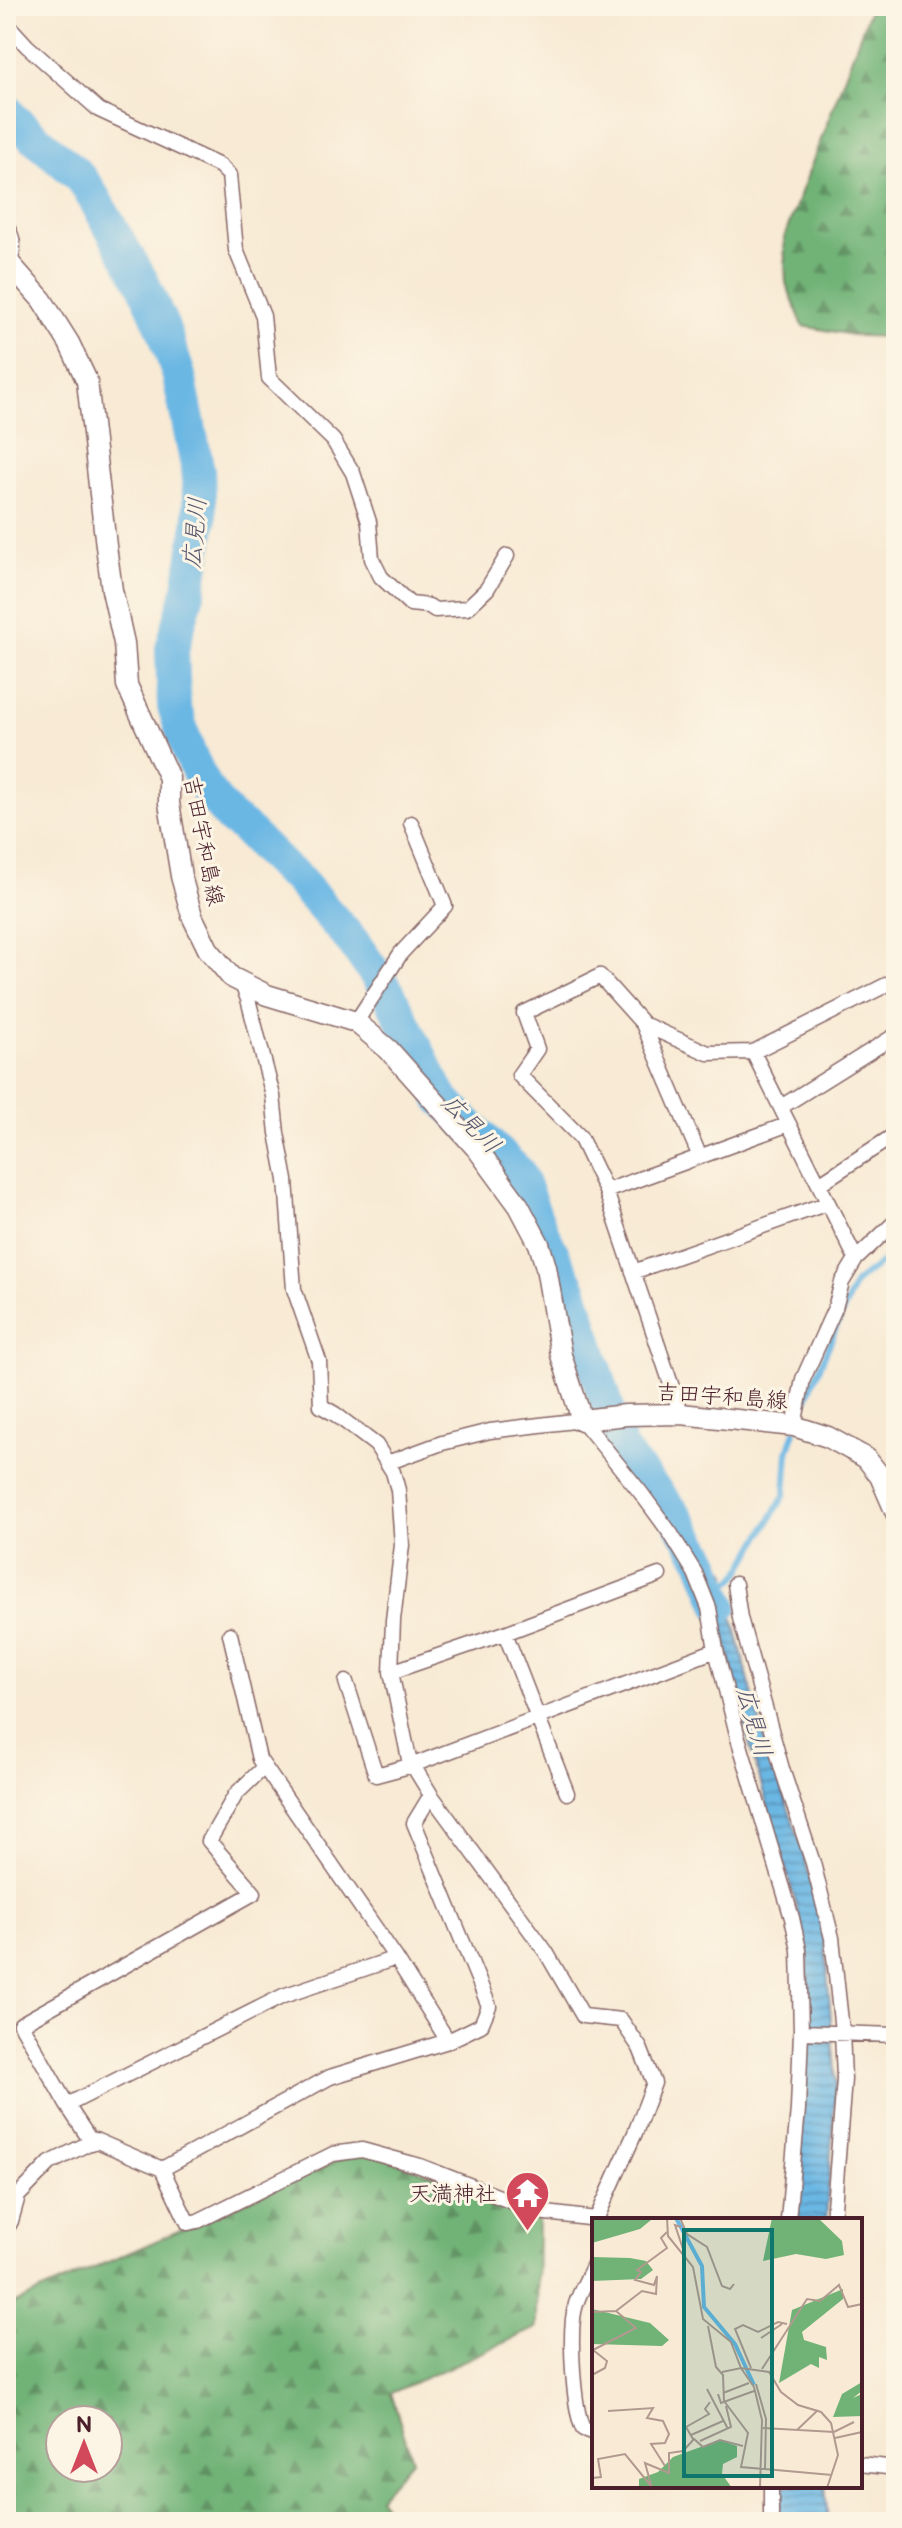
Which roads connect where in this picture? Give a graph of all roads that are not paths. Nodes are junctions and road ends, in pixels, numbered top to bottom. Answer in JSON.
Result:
{"nodes":[{"id":1,"x":6,"y":23,"type":"edge"},
{"id":2,"x":6,"y":226,"type":"edge"},
{"id":3,"x":8,"y":261,"type":"edge"},
{"id":4,"x":507,"y":556,"type":"dead end"},
{"id":5,"x":411,"y":823,"type":"dead end"},
{"id":6,"x":896,"y":980,"type":"edge"},
{"id":7,"x":241,"y":982,"type":"junction"},
{"id":8,"x":356,"y":1022,"type":"junction"},
{"id":9,"x":643,"y":1024,"type":"junction"},
{"id":10,"x":896,"y":1035,"type":"edge"},
{"id":11,"x":753,"y":1052,"type":"junction"},
{"id":12,"x":781,"y":1107,"type":"junction"},
{"id":13,"x":789,"y":1124,"type":"junction"},
{"id":14,"x":896,"y":1134,"type":"edge"},
{"id":15,"x":700,"y":1157,"type":"junction"},
{"id":16,"x":819,"y":1184,"type":"junction"},
{"id":17,"x":606,"y":1191,"type":"junction"},
{"id":18,"x":828,"y":1203,"type":"junction"},
{"id":19,"x":896,"y":1221,"type":"edge"},
{"id":20,"x":856,"y":1259,"type":"junction"},
{"id":21,"x":633,"y":1272,"type":"junction"},
{"id":22,"x":681,"y":1414,"type":"junction"},
{"id":23,"x":590,"y":1420,"type":"junction"},
{"id":24,"x":794,"y":1426,"type":"junction"},
{"id":25,"x":387,"y":1463,"type":"junction"},
{"id":26,"x":896,"y":1513,"type":"edge"},
{"id":27,"x":659,"y":1575,"type":"dead end"},
{"id":28,"x":735,"y":1584,"type":"dead end"},
{"id":29,"x":505,"y":1633,"type":"junction"},
{"id":30,"x":230,"y":1634,"type":"dead end"},
{"id":31,"x":716,"y":1650,"type":"junction"},
{"id":32,"x":391,"y":1672,"type":"junction"},
{"id":33,"x":346,"y":1682,"type":"dead end"},
{"id":34,"x":538,"y":1718,"type":"junction"},
{"id":35,"x":413,"y":1765,"type":"junction"},
{"id":36,"x":264,"y":1767,"type":"junction"},
{"id":37,"x":567,"y":1793,"type":"dead end"},
{"id":38,"x":431,"y":1795,"type":"junction"},
{"id":39,"x":396,"y":1958,"type":"junction"},
{"id":40,"x":838,"y":2031,"type":"junction"},
{"id":41,"x":803,"y":2032,"type":"junction"},
{"id":42,"x":896,"y":2035,"type":"edge"},
{"id":43,"x":448,"y":2041,"type":"junction"},
{"id":44,"x":67,"y":2105,"type":"junction"},
{"id":45,"x":92,"y":2143,"type":"junction"},
{"id":46,"x":162,"y":2169,"type":"junction"},
{"id":47,"x":597,"y":2218,"type":"edge"},
{"id":48,"x":788,"y":2218,"type":"edge"},
{"id":49,"x":833,"y":2218,"type":"edge"},
{"id":50,"x":592,"y":2219,"type":"edge"},
{"id":51,"x":6,"y":2230,"type":"edge"},
{"id":52,"x":592,"y":2268,"type":"edge"},
{"id":53,"x":592,"y":2432,"type":"edge"},
{"id":54,"x":862,"y":2464,"type":"edge"},
{"id":55,"x":896,"y":2468,"type":"edge"},
{"id":56,"x":771,"y":2488,"type":"edge"},
{"id":57,"x":771,"y":2522,"type":"edge"}],
"edges":[{"from":1,"to":4,"type":"street"},
{"from":2,"to":3,"type":"street"},
{"from":3,"to":7,"type":"main road","name":"吉田宇和島線"},
{"from":5,"to":8,"type":"street"},
{"from":6,"to":11,"type":"street"},
{"from":7,"to":8,"type":"main road","name":"吉田宇和島線"},
{"from":7,"to":25,"type":"street"},
{"from":8,"to":23,"type":"main road","name":"吉田宇和島線"},
{"from":9,"to":11,"type":"street"},
{"from":9,"to":15,"type":"street"},
{"from":9,"to":17,"type":"street"},
{"from":10,"to":12,"type":"street"},
{"from":11,"to":12,"type":"street"},
{"from":12,"to":13,"type":"street"},
{"from":13,"to":15,"type":"street"},
{"from":13,"to":16,"type":"street"},
{"from":14,"to":16,"type":"street"},
{"from":15,"to":17,"type":"street"},
{"from":16,"to":18,"type":"street"},
{"from":17,"to":21,"type":"street"},
{"from":18,"to":20,"type":"street"},
{"from":18,"to":21,"type":"street"},
{"from":19,"to":20,"type":"street"},
{"from":20,"to":24,"type":"street"},
{"from":21,"to":22,"type":"street"},
{"from":22,"to":23,"type":"main road","name":"吉田宇和島線"},
{"from":22,"to":24,"type":"main road","name":"吉田宇和島線"},
{"from":23,"to":25,"type":"street"},
{"from":23,"to":31,"type":"street"},
{"from":24,"to":26,"type":"main road","name":"吉田宇和島線"},
{"from":25,"to":32,"type":"street"},
{"from":27,"to":29,"type":"street"},
{"from":28,"to":40,"type":"street"},
{"from":29,"to":32,"type":"street"},
{"from":29,"to":34,"type":"street"},
{"from":30,"to":36,"type":"street"},
{"from":31,"to":34,"type":"street"},
{"from":31,"to":41,"type":"street"},
{"from":32,"to":35,"type":"street"},
{"from":33,"to":35,"type":"street"},
{"from":34,"to":35,"type":"street"},
{"from":34,"to":37,"type":"street"},
{"from":35,"to":38,"type":"street"},
{"from":36,"to":39,"type":"street"},
{"from":36,"to":44,"type":"street"},
{"from":38,"to":43,"type":"street"},
{"from":38,"to":47,"type":"street"},
{"from":39,"to":43,"type":"street"},
{"from":39,"to":44,"type":"street"},
{"from":40,"to":41,"type":"street"},
{"from":40,"to":42,"type":"street"},
{"from":40,"to":49,"type":"street"},
{"from":41,"to":48,"type":"street"},
{"from":43,"to":46,"type":"street"},
{"from":44,"to":45,"type":"street"},
{"from":45,"to":46,"type":"street"},
{"from":45,"to":51,"type":"street"},
{"from":46,"to":50,"type":"street"},
{"from":52,"to":53,"type":"street"},
{"from":54,"to":55,"type":"street"},
{"from":56,"to":57,"type":"street"}]}
